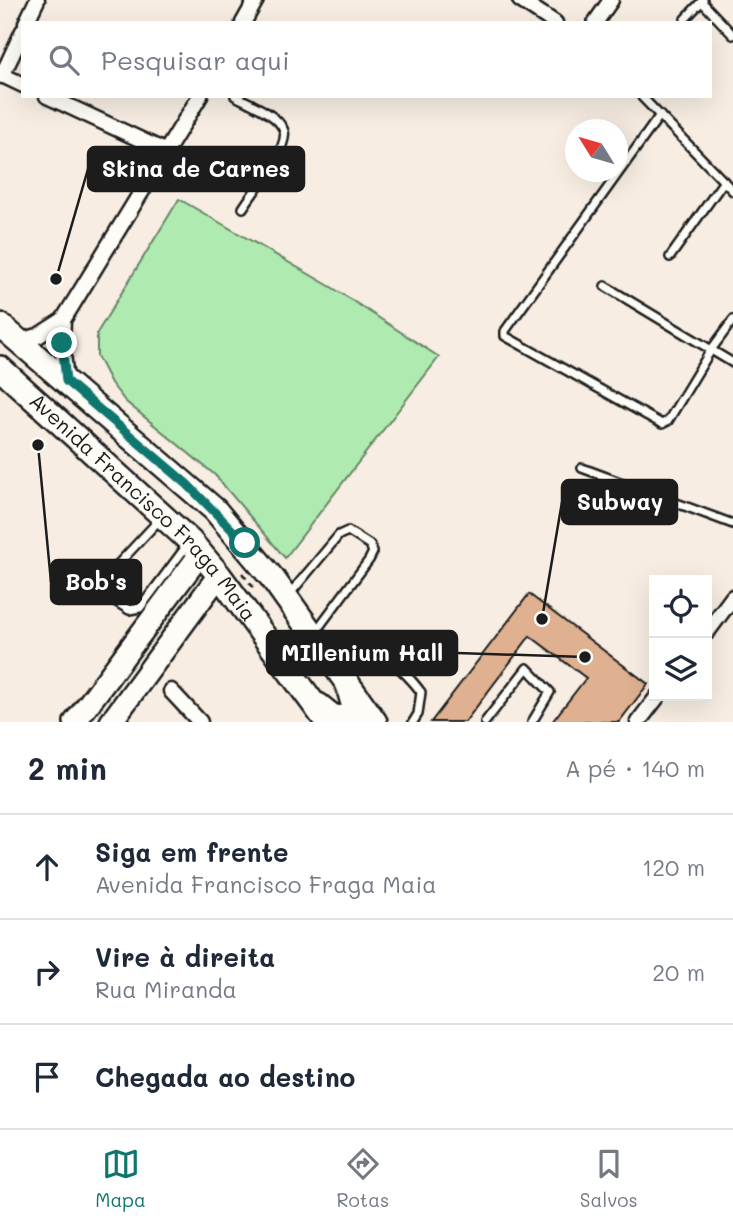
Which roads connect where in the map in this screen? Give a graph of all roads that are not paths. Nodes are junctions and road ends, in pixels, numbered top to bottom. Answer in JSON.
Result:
{"nodes":[{"id":1,"x":37,"y":0,"type":"edge"},
{"id":2,"x":256,"y":0,"type":"edge"},
{"id":3,"x":520,"y":0,"type":"edge"},
{"id":4,"x":611,"y":0,"type":"edge"},
{"id":5,"x":702,"y":1,"type":"edge"},
{"id":6,"x":685,"y":19,"type":"dead end"},
{"id":7,"x":27,"y":21,"type":"edge"},
{"id":8,"x":244,"y":21,"type":"edge"},
{"id":9,"x":552,"y":21,"type":"edge"},
{"id":10,"x":596,"y":21,"type":"edge"},
{"id":11,"x":21,"y":35,"type":"edge"},
{"id":12,"x":733,"y":35,"type":"edge"},
{"id":13,"x":1,"y":75,"type":"edge"},
{"id":14,"x":21,"y":84,"type":"edge"},
{"id":15,"x":51,"y":98,"type":"edge"},
{"id":16,"x":199,"y":98,"type":"edge"},
{"id":17,"x":238,"y":98,"type":"edge"},
{"id":18,"x":643,"y":98,"type":"edge"},
{"id":19,"x":660,"y":115,"type":"junction"},
{"id":20,"x":167,"y":152,"type":"junction"},
{"id":21,"x":723,"y":181,"type":"junction"},
{"id":22,"x":733,"y":191,"type":"edge"},
{"id":23,"x":243,"y":208,"type":"dead end"},
{"id":24,"x":670,"y":257,"type":"dead end"},
{"id":25,"x":605,"y":286,"type":"dead end"},
{"id":26,"x":63,"y":320,"type":"junction"},
{"id":27,"x":733,"y":320,"type":"edge"},
{"id":28,"x":0,"y":325,"type":"edge"},
{"id":29,"x":18,"y":341,"type":"junction"},
{"id":30,"x":711,"y":349,"type":"junction"},
{"id":31,"x":733,"y":363,"type":"edge"},
{"id":32,"x":0,"y":368,"type":"edge"},
{"id":33,"x":66,"y":381,"type":"junction"},
{"id":34,"x":582,"y":468,"type":"dead end"},
{"id":35,"x":164,"y":515,"type":"junction"},
{"id":36,"x":733,"y":524,"type":"edge"},
{"id":37,"x":196,"y":547,"type":"junction"},
{"id":38,"x":219,"y":575,"type":"junction"},
{"id":39,"x":733,"y":597,"type":"edge"},
{"id":40,"x":287,"y":598,"type":"junction"},
{"id":41,"x":712,"y":625,"type":"edge"},
{"id":42,"x":314,"y":634,"type":"junction"},
{"id":43,"x":339,"y":670,"type":"junction"},
{"id":44,"x":170,"y":691,"type":"dead end"},
{"id":45,"x":310,"y":699,"type":"junction"},
{"id":46,"x":654,"y":701,"type":"edge"},
{"id":47,"x":75,"y":722,"type":"edge"},
{"id":48,"x":111,"y":722,"type":"edge"},
{"id":49,"x":200,"y":722,"type":"edge"},
{"id":50,"x":327,"y":722,"type":"edge"},
{"id":51,"x":354,"y":722,"type":"edge"},
{"id":52,"x":374,"y":722,"type":"edge"},
{"id":53,"x":413,"y":722,"type":"edge"},
{"id":54,"x":485,"y":722,"type":"edge"},
{"id":55,"x":532,"y":722,"type":"edge"},
{"id":56,"x":638,"y":722,"type":"edge"}],
"edges":[{"from":1,"to":7,"type":"street"},
{"from":2,"to":8,"type":"street"},
{"from":3,"to":9,"type":"street"},
{"from":4,"to":10,"type":"street"},
{"from":5,"to":6,"type":"lane"},
{"from":5,"to":12,"type":"lane"},
{"from":11,"to":13,"type":"street"},
{"from":13,"to":14,"type":"street"},
{"from":15,"to":20,"type":"street"},
{"from":16,"to":20,"type":"street"},
{"from":17,"to":23,"type":"lane"},
{"from":18,"to":19,"type":"lane"},
{"from":19,"to":21,"type":"lane"},
{"from":19,"to":30,"type":"lane"},
{"from":20,"to":26,"type":"street"},
{"from":21,"to":22,"type":"lane"},
{"from":21,"to":24,"type":"lane"},
{"from":25,"to":30,"type":"lane"},
{"from":26,"to":29,"type":"street"},
{"from":26,"to":33,"type":"street"},
{"from":27,"to":30,"type":"lane"},
{"from":28,"to":29,"type":"main road","name":"Avenida Francisco Fraga Maia"},
{"from":29,"to":33,"type":"main road","name":"Avenida Francisco Fraga Maia"},
{"from":30,"to":31,"type":"lane"},
{"from":32,"to":35,"type":"main road","name":"Avenida Francisco Fraga Maia"},
{"from":33,"to":40,"type":"main road","name":"Avenida Francisco Fraga Maia"},
{"from":34,"to":36,"type":"lane"},
{"from":35,"to":37,"type":"main road","name":"Avenida Francisco Fraga Maia"},
{"from":35,"to":37,"type":"lane"},
{"from":37,"to":38,"type":"main road","name":"Avenida Francisco Fraga Maia"},
{"from":37,"to":47,"type":"street"},
{"from":38,"to":45,"type":"main road","name":"Avenida Francisco Fraga Maia"},
{"from":38,"to":48,"type":"street"},
{"from":39,"to":41,"type":"street"},
{"from":40,"to":42,"type":"main road","name":"Avenida Francisco Fraga Maia"},
{"from":40,"to":42,"type":"lane"},
{"from":42,"to":43,"type":"main road","name":"Avenida Francisco Fraga Maia"},
{"from":43,"to":45,"type":"main road"},
{"from":43,"to":52,"type":"main road","name":"Avenida Francisco Fraga Maia"},
{"from":43,"to":53,"type":"lane"},
{"from":44,"to":49,"type":"street"},
{"from":45,"to":50,"type":"main road","name":"Avenida Francisco Fraga Maia"},
{"from":46,"to":56,"type":"street"},
{"from":51,"to":52,"type":"main road"},
{"from":54,"to":55,"type":"lane"}]}
